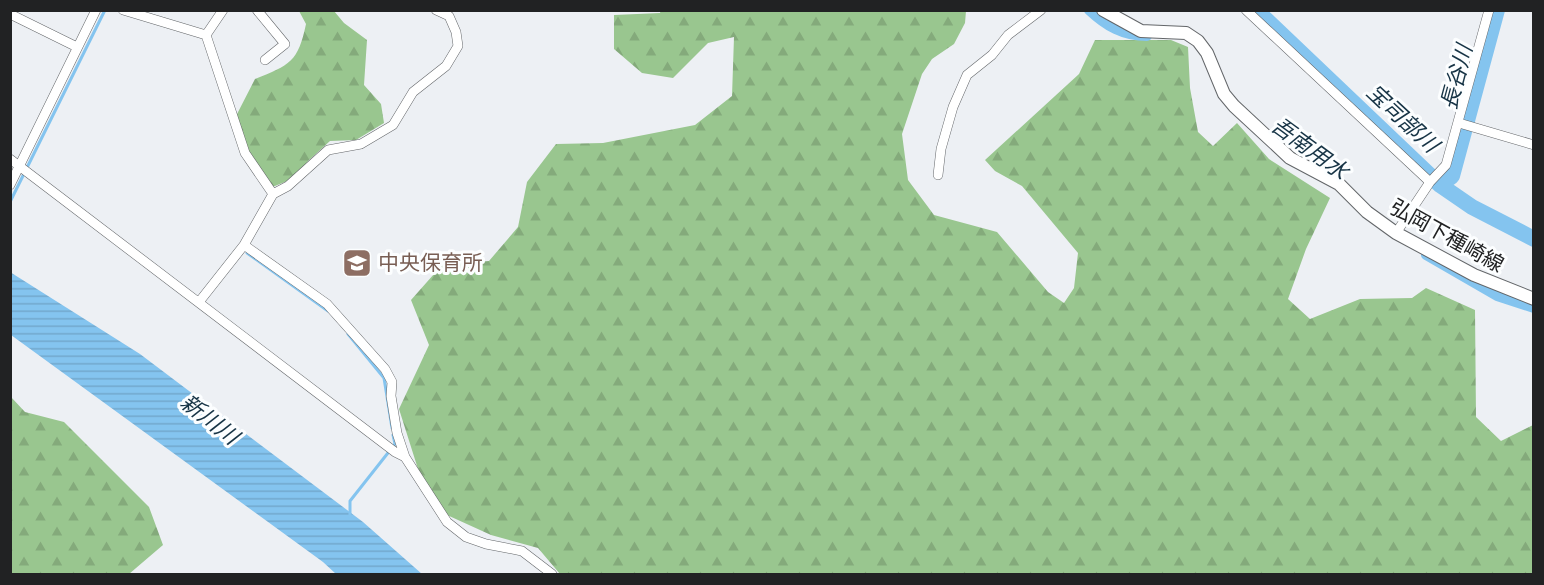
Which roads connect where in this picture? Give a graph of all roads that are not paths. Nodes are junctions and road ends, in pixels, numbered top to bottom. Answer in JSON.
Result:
{"nodes":[{"id":1,"x":96,"y":10,"type":"edge"},
{"id":2,"x":123,"y":10,"type":"edge"},
{"id":3,"x":223,"y":10,"type":"edge"},
{"id":4,"x":257,"y":10,"type":"edge"},
{"id":5,"x":436,"y":10,"type":"edge"},
{"id":6,"x":1041,"y":10,"type":"edge"},
{"id":7,"x":1103,"y":10,"type":"edge"},
{"id":8,"x":1246,"y":10,"type":"edge"},
{"id":9,"x":1489,"y":10,"type":"edge"},
{"id":10,"x":10,"y":14,"type":"edge"},
{"id":11,"x":206,"y":34,"type":"junction"},
{"id":12,"x":77,"y":47,"type":"junction"},
{"id":13,"x":265,"y":60,"type":"dead end"},
{"id":14,"x":1461,"y":123,"type":"junction"},
{"id":15,"x":1533,"y":145,"type":"edge"},
{"id":16,"x":10,"y":159,"type":"edge"},
{"id":17,"x":21,"y":164,"type":"junction"},
{"id":18,"x":938,"y":175,"type":"dead end"},
{"id":19,"x":1431,"y":181,"type":"junction"},
{"id":20,"x":10,"y":185,"type":"edge"},
{"id":21,"x":273,"y":195,"type":"junction"},
{"id":22,"x":1396,"y":233,"type":"junction"},
{"id":23,"x":244,"y":245,"type":"junction"},
{"id":24,"x":1533,"y":299,"type":"edge"},
{"id":25,"x":199,"y":302,"type":"junction"},
{"id":26,"x":405,"y":457,"type":"junction"},
{"id":27,"x":552,"y":574,"type":"edge"}],
"edges":[{"from":1,"to":12,"type":"street"},
{"from":2,"to":11,"type":"street"},
{"from":3,"to":11,"type":"street"},
{"from":4,"to":13,"type":"street"},
{"from":5,"to":21,"type":"street"},
{"from":6,"to":18,"type":"street"},
{"from":7,"to":22,"type":"main road","name":"弘岡下種崎線"},
{"from":8,"to":19,"type":"street"},
{"from":9,"to":14,"type":"street"},
{"from":10,"to":12,"type":"street"},
{"from":11,"to":21,"type":"street"},
{"from":12,"to":17,"type":"street"},
{"from":14,"to":15,"type":"street"},
{"from":14,"to":19,"type":"street"},
{"from":16,"to":17,"type":"street"},
{"from":17,"to":20,"type":"street"},
{"from":17,"to":25,"type":"street"},
{"from":19,"to":22,"type":"street"},
{"from":21,"to":23,"type":"street"},
{"from":22,"to":24,"type":"main road","name":"弘岡下種崎線"},
{"from":23,"to":25,"type":"street"},
{"from":23,"to":26,"type":"street"},
{"from":25,"to":26,"type":"street"},
{"from":26,"to":27,"type":"street"}]}
